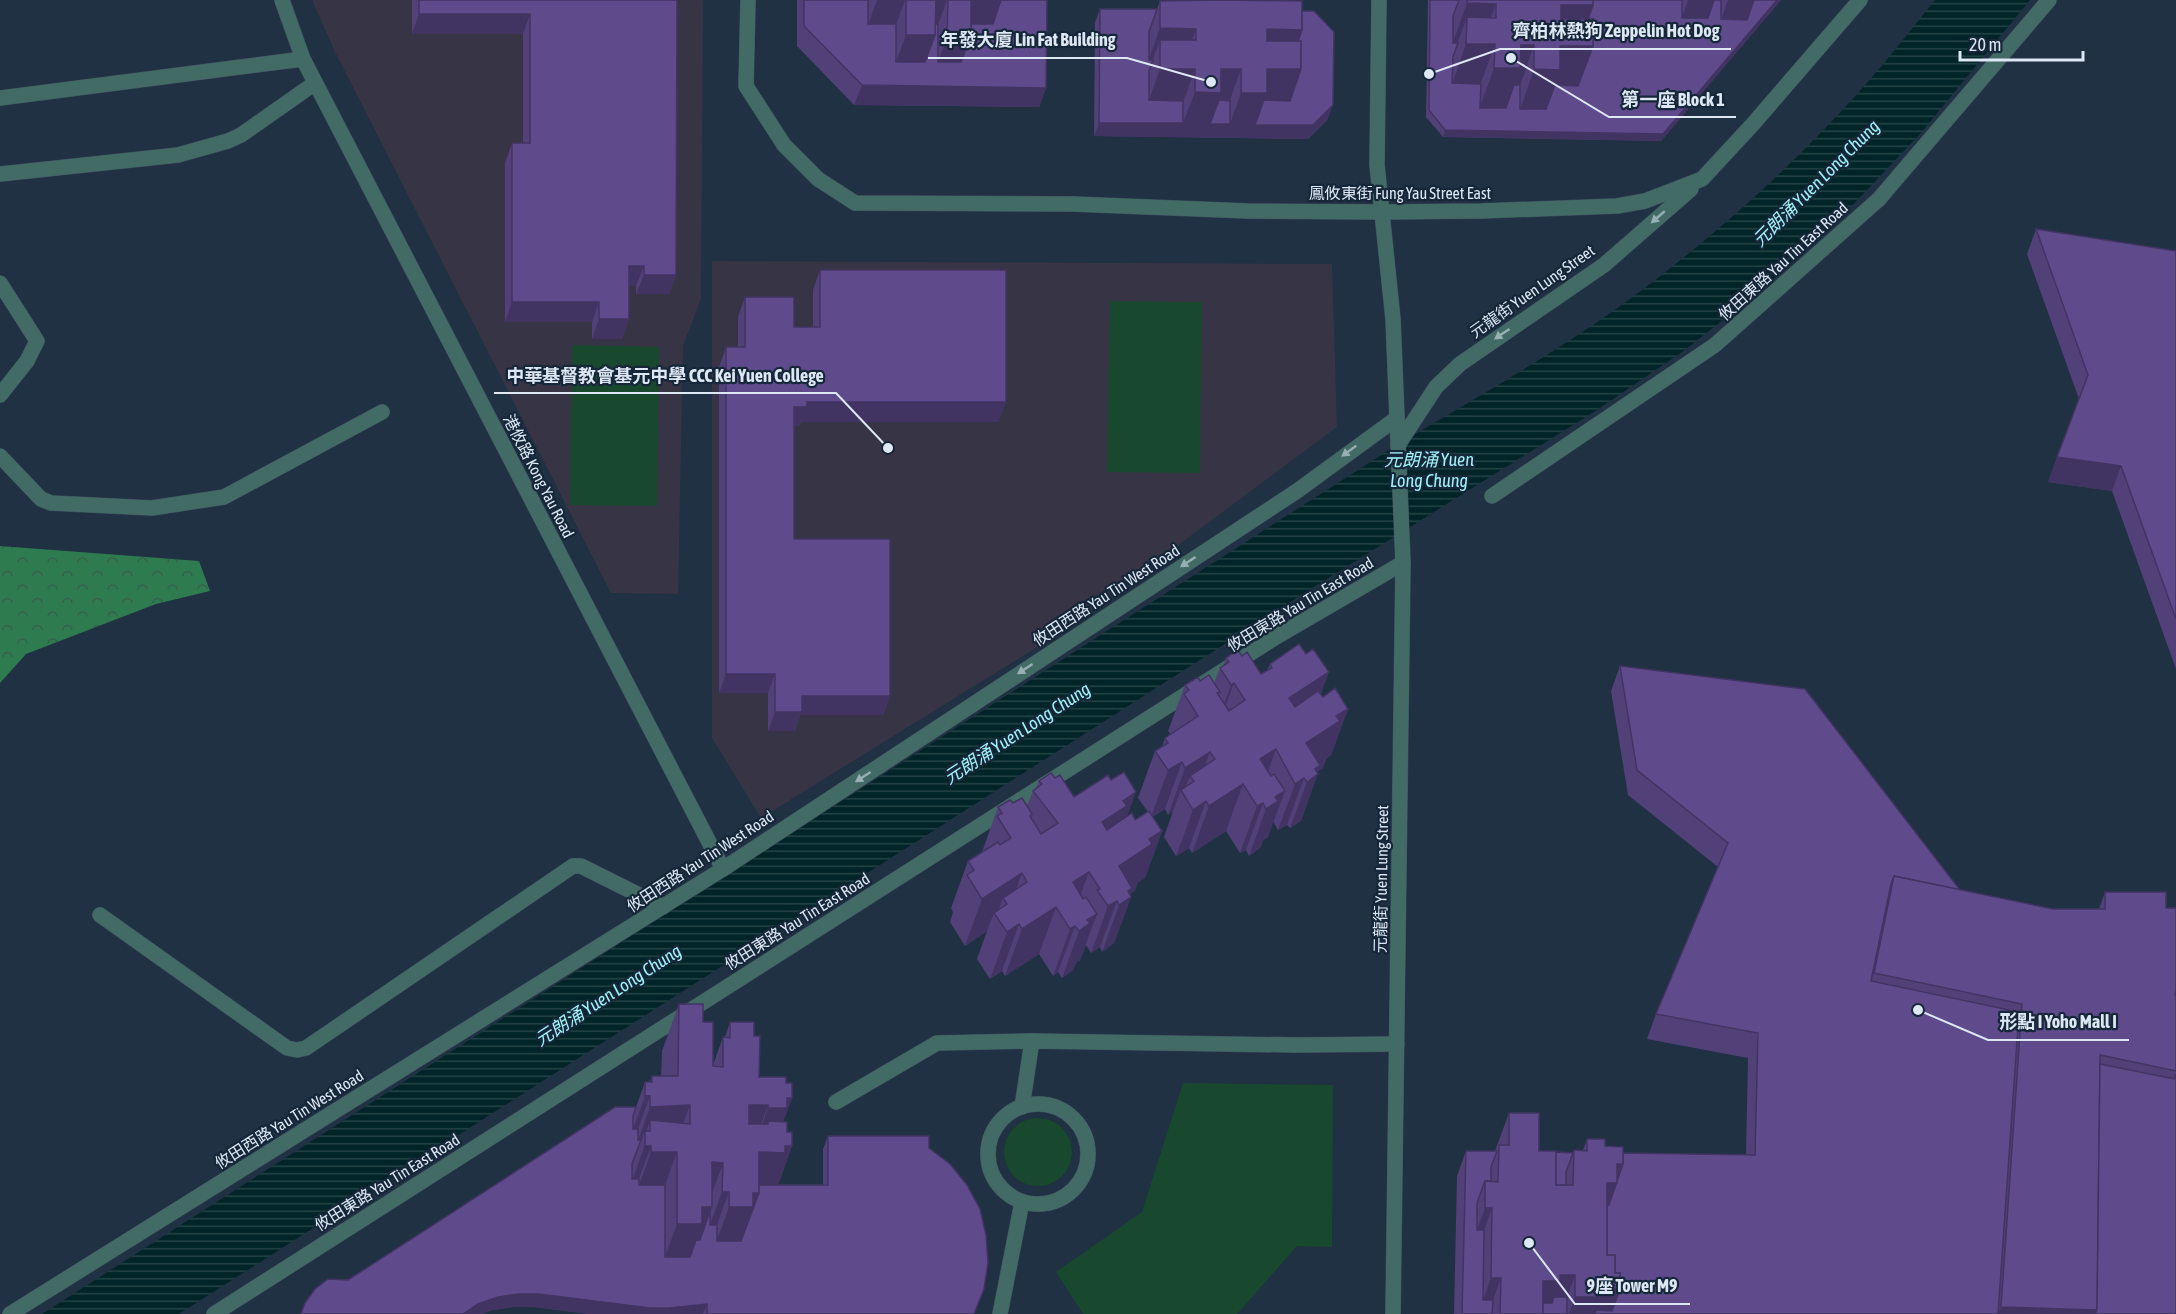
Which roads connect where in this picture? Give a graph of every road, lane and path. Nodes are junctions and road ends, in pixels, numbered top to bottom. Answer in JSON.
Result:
{"nodes":[{"id":1,"x":282,"y":0,"type":"edge"},
{"id":2,"x":748,"y":0,"type":"edge"},
{"id":3,"x":1379,"y":0,"type":"edge"},
{"id":4,"x":1860,"y":0,"type":"edge"},
{"id":5,"x":2049,"y":0,"type":"edge"},
{"id":6,"x":303,"y":59,"type":"junction"},
{"id":7,"x":315,"y":83,"type":"junction"},
{"id":8,"x":0,"y":98,"type":"edge"},
{"id":9,"x":0,"y":174,"type":"edge"},
{"id":10,"x":1702,"y":179,"type":"junction"},
{"id":11,"x":1381,"y":212,"type":"junction"},
{"id":12,"x":0,"y":283,"type":"edge"},
{"id":13,"x":0,"y":395,"type":"edge"},
{"id":14,"x":382,"y":412,"type":"dead end"},
{"id":15,"x":1397,"y":418,"type":"junction"},
{"id":16,"x":1397,"y":445,"type":"junction"},
{"id":17,"x":0,"y":456,"type":"edge"},
{"id":18,"x":1492,"y":496,"type":"dead end"},
{"id":19,"x":1403,"y":563,"type":"junction"},
{"id":20,"x":723,"y":869,"type":"junction"},
{"id":21,"x":663,"y":907,"type":"junction"},
{"id":22,"x":100,"y":915,"type":"dead end"},
{"id":23,"x":1032,"y":1041,"type":"junction"},
{"id":24,"x":1397,"y":1044,"type":"junction"},
{"id":25,"x":836,"y":1102,"type":"dead end"},
{"id":26,"x":1022,"y":1107,"type":"junction"},
{"id":27,"x":1022,"y":1202,"type":"junction"},
{"id":28,"x":10,"y":1314,"type":"edge"},
{"id":29,"x":214,"y":1314,"type":"edge"},
{"id":30,"x":1000,"y":1314,"type":"edge"},
{"id":31,"x":1394,"y":1314,"type":"edge"}],
"edges":[{"from":1,"to":6,"type":"street","name":"港攸路 Kong Yau Road"},
{"from":2,"to":11,"type":"street","name":"鳳攸東街 Fung Yau Street East"},
{"from":3,"to":11,"type":"street","name":"元龍街 Yuen Lung Street"},
{"from":4,"to":10,"type":"street","name":"鳳攸東街 Fung Yau Street East"},
{"from":5,"to":18,"type":"street","name":"攸田東路 Yau Tin East Road"},
{"from":6,"to":7,"type":"street","name":"港攸路 Kong Yau Road"},
{"from":6,"to":8,"type":"street"},
{"from":7,"to":9,"type":"street"},
{"from":7,"to":20,"type":"street","name":"港攸路 Kong Yau Road"},
{"from":10,"to":11,"type":"street","name":"鳳攸東街 Fung Yau Street East"},
{"from":10,"to":16,"type":"street","name":"元龍街 Yuen Lung Street","one_way":true},
{"from":11,"to":15,"type":"street","name":"元龍街 Yuen Lung Street"},
{"from":12,"to":13,"type":"street"},
{"from":14,"to":17,"type":"street"},
{"from":15,"to":16,"type":"street","name":"元龍街 Yuen Lung Street"},
{"from":15,"to":20,"type":"street","name":"攸田西路 Yau Tin West Road","one_way":true},
{"from":16,"to":19,"type":"street","name":"元龍街 Yuen Lung Street"},
{"from":19,"to":24,"type":"street","name":"元龍街 Yuen Lung Street"},
{"from":19,"to":29,"type":"street","name":"攸田東路 Yau Tin East Road"},
{"from":20,"to":21,"type":"street","name":"攸田西路 Yau Tin West Road"},
{"from":21,"to":22,"type":"street"},
{"from":21,"to":28,"type":"street","name":"攸田西路 Yau Tin West Road"},
{"from":23,"to":24,"type":"street"},
{"from":23,"to":25,"type":"street"},
{"from":23,"to":26,"type":"street"},
{"from":24,"to":31,"type":"street","name":"元龍街 Yuen Lung Street"},
{"from":26,"to":27,"type":"street"},
{"from":26,"to":27,"type":"street"},
{"from":27,"to":30,"type":"street"}]}
